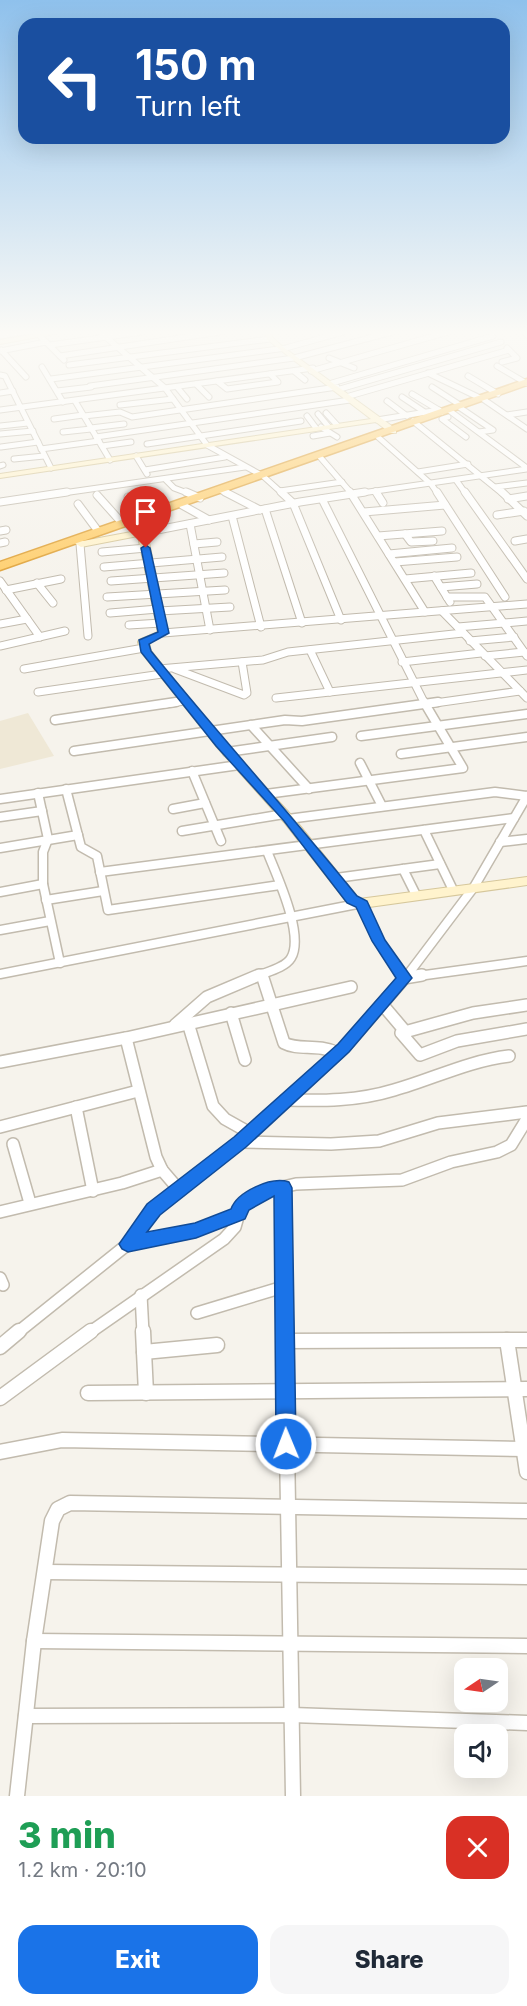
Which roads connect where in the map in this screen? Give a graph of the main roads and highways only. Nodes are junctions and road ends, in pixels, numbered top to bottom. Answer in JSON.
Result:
{"nodes":[{"id":1,"x":427,"y":416,"type":"edge"},
{"id":2,"x":392,"y":430,"type":"junction"},
{"id":3,"x":262,"y":476,"type":"junction"},
{"id":4,"x":199,"y":498,"type":"junction"},
{"id":5,"x":0,"y":568,"type":"edge"}],
"edges":[{"from":1,"to":2,"type":"highway"},
{"from":2,"to":3,"type":"highway"},
{"from":2,"to":3,"type":"highway"},
{"from":3,"to":4,"type":"highway"},
{"from":3,"to":4,"type":"highway"},
{"from":4,"to":5,"type":"highway"},
{"from":4,"to":5,"type":"highway"}]}
